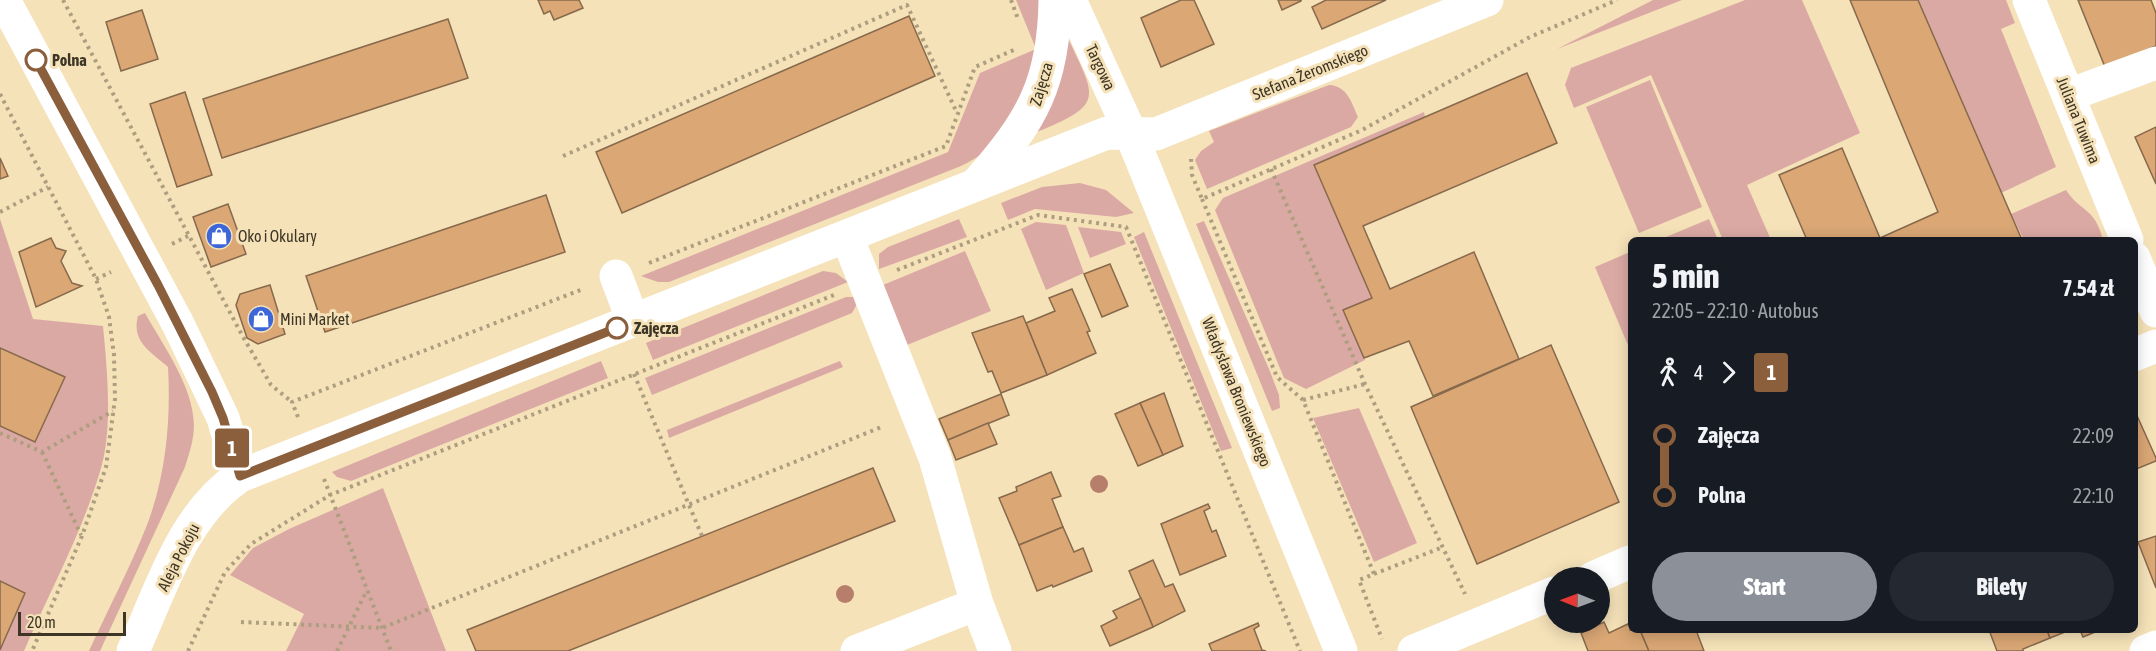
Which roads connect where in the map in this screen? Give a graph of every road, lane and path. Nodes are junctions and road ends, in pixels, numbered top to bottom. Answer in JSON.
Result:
{"nodes":[{"id":1,"x":4,"y":0,"type":"edge"},
{"id":2,"x":63,"y":0,"type":"edge"},
{"id":3,"x":1011,"y":0,"type":"edge"},
{"id":4,"x":1055,"y":0,"type":"edge"},
{"id":5,"x":1070,"y":0,"type":"edge"},
{"id":6,"x":1487,"y":0,"type":"edge"},
{"id":7,"x":1617,"y":0,"type":"edge"},
{"id":8,"x":2029,"y":0,"type":"edge"},
{"id":9,"x":1019,"y":22,"type":"dead end"},
{"id":10,"x":1530,"y":37,"type":"dead end"},
{"id":11,"x":1017,"y":49,"type":"dead end"},
{"id":12,"x":2156,"y":63,"type":"edge"},
{"id":13,"x":0,"y":94,"type":"edge"},
{"id":14,"x":2069,"y":95,"type":"junction"},
{"id":15,"x":958,"y":114,"type":"junction"},
{"id":16,"x":1131,"y":134,"type":"junction"},
{"id":17,"x":563,"y":156,"type":"dead end"},
{"id":18,"x":1271,"y":169,"type":"dead end"},
{"id":19,"x":975,"y":185,"type":"junction"},
{"id":20,"x":48,"y":187,"type":"junction"},
{"id":21,"x":0,"y":212,"type":"edge"},
{"id":22,"x":1164,"y":213,"type":"junction"},
{"id":23,"x":1126,"y":227,"type":"junction"},
{"id":24,"x":847,"y":237,"type":"junction"},
{"id":25,"x":2126,"y":237,"type":"edge"},
{"id":26,"x":2138,"y":268,"type":"edge"},
{"id":27,"x":616,"y":276,"type":"joint"},
{"id":28,"x":864,"y":283,"type":"junction"},
{"id":29,"x":2156,"y":311,"type":"edge"},
{"id":30,"x":633,"y":321,"type":"junction"},
{"id":31,"x":2156,"y":346,"type":"edge"},
{"id":32,"x":2138,"y":353,"type":"edge"},
{"id":33,"x":634,"y":374,"type":"junction"},
{"id":34,"x":1365,"y":384,"type":"junction"},
{"id":35,"x":1303,"y":400,"type":"junction"},
{"id":36,"x":292,"y":402,"type":"dead end"},
{"id":37,"x":113,"y":411,"type":"junction"},
{"id":38,"x":0,"y":433,"type":"edge"},
{"id":39,"x":887,"y":436,"type":"dead end"},
{"id":40,"x":42,"y":452,"type":"junction"},
{"id":41,"x":240,"y":476,"type":"junction"},
{"id":42,"x":689,"y":504,"type":"junction"},
{"id":43,"x":82,"y":536,"type":"junction"},
{"id":44,"x":702,"y":536,"type":"dead end"},
{"id":45,"x":1443,"y":547,"type":"junction"},
{"id":46,"x":1628,"y":563,"type":"edge"},
{"id":47,"x":1610,"y":571,"type":"edge"},
{"id":48,"x":1374,"y":574,"type":"junction"},
{"id":49,"x":367,"y":590,"type":"dead end"},
{"id":50,"x":1544,"y":597,"type":"edge"},
{"id":51,"x":977,"y":604,"type":"junction"},
{"id":52,"x":241,"y":622,"type":"dead end"},
{"id":53,"x":1479,"y":624,"type":"junction"},
{"id":54,"x":349,"y":627,"type":"junction"},
{"id":55,"x":2156,"y":647,"type":"edge"},
{"id":56,"x":1399,"y":649,"type":"edge"},
{"id":57,"x":32,"y":651,"type":"edge"},
{"id":58,"x":133,"y":651,"type":"edge"},
{"id":59,"x":188,"y":651,"type":"edge"},
{"id":60,"x":337,"y":651,"type":"edge"},
{"id":61,"x":857,"y":651,"type":"edge"},
{"id":62,"x":995,"y":651,"type":"edge"},
{"id":63,"x":1300,"y":651,"type":"edge"},
{"id":64,"x":1341,"y":651,"type":"edge"},
{"id":65,"x":2146,"y":651,"type":"edge"}],
"edges":[{"from":1,"to":41,"type":"street"},
{"from":2,"to":36,"type":"path"},
{"from":3,"to":9,"type":"path"},
{"from":4,"to":19,"type":"street","name":"Zajęcza"},
{"from":5,"to":16,"type":"street","name":"Targowa"},
{"from":6,"to":16,"type":"street","name":"Stefana Żeromskiego"},
{"from":7,"to":10,"type":"path"},
{"from":8,"to":14,"type":"street","name":"Juliana Tuwima"},
{"from":11,"to":15,"type":"path"},
{"from":12,"to":14,"type":"street"},
{"from":13,"to":20,"type":"path"},
{"from":14,"to":25,"type":"street","name":"Juliana Tuwima"},
{"from":15,"to":17,"type":"path"},
{"from":15,"to":27,"type":"path"},
{"from":16,"to":19,"type":"street","name":"Zajęcza"},
{"from":16,"to":22,"type":"street","name":"Władysława Broniewskiego"},
{"from":18,"to":34,"type":"path"},
{"from":19,"to":24,"type":"street","name":"Zajęcza"},
{"from":20,"to":21,"type":"path"},
{"from":20,"to":37,"type":"path"},
{"from":22,"to":23,"type":"path"},
{"from":22,"to":35,"type":"path"},
{"from":22,"to":64,"type":"street","name":"Władysława Broniewskiego"},
{"from":23,"to":28,"type":"path"},
{"from":23,"to":63,"type":"path"},
{"from":24,"to":28,"type":"street"},
{"from":24,"to":30,"type":"street","name":"Zajęcza"},
{"from":26,"to":29,"type":"street"},
{"from":27,"to":30,"type":"street"},
{"from":28,"to":33,"type":"path"},
{"from":28,"to":51,"type":"street"},
{"from":30,"to":41,"type":"street","name":"Zajęcza"},
{"from":31,"to":32,"type":"street"},
{"from":33,"to":42,"type":"path"},
{"from":33,"to":59,"type":"path"},
{"from":34,"to":35,"type":"path"},
{"from":34,"to":45,"type":"path"},
{"from":35,"to":48,"type":"path"},
{"from":37,"to":40,"type":"path"},
{"from":37,"to":43,"type":"path"},
{"from":38,"to":40,"type":"path"},
{"from":39,"to":42,"type":"path"},
{"from":40,"to":43,"type":"path"},
{"from":41,"to":58,"type":"street","name":"Aleja Pokoju"},
{"from":42,"to":44,"type":"path"},
{"from":42,"to":54,"type":"path"},
{"from":43,"to":57,"type":"path"},
{"from":45,"to":48,"type":"path"},
{"from":45,"to":53,"type":"path"},
{"from":46,"to":47,"type":"street"},
{"from":48,"to":56,"type":"path"},
{"from":49,"to":54,"type":"path"},
{"from":50,"to":53,"type":"street"},
{"from":51,"to":61,"type":"street"},
{"from":51,"to":62,"type":"street"},
{"from":52,"to":54,"type":"path"},
{"from":53,"to":56,"type":"street"},
{"from":54,"to":60,"type":"path"},
{"from":55,"to":65,"type":"street"}]}
